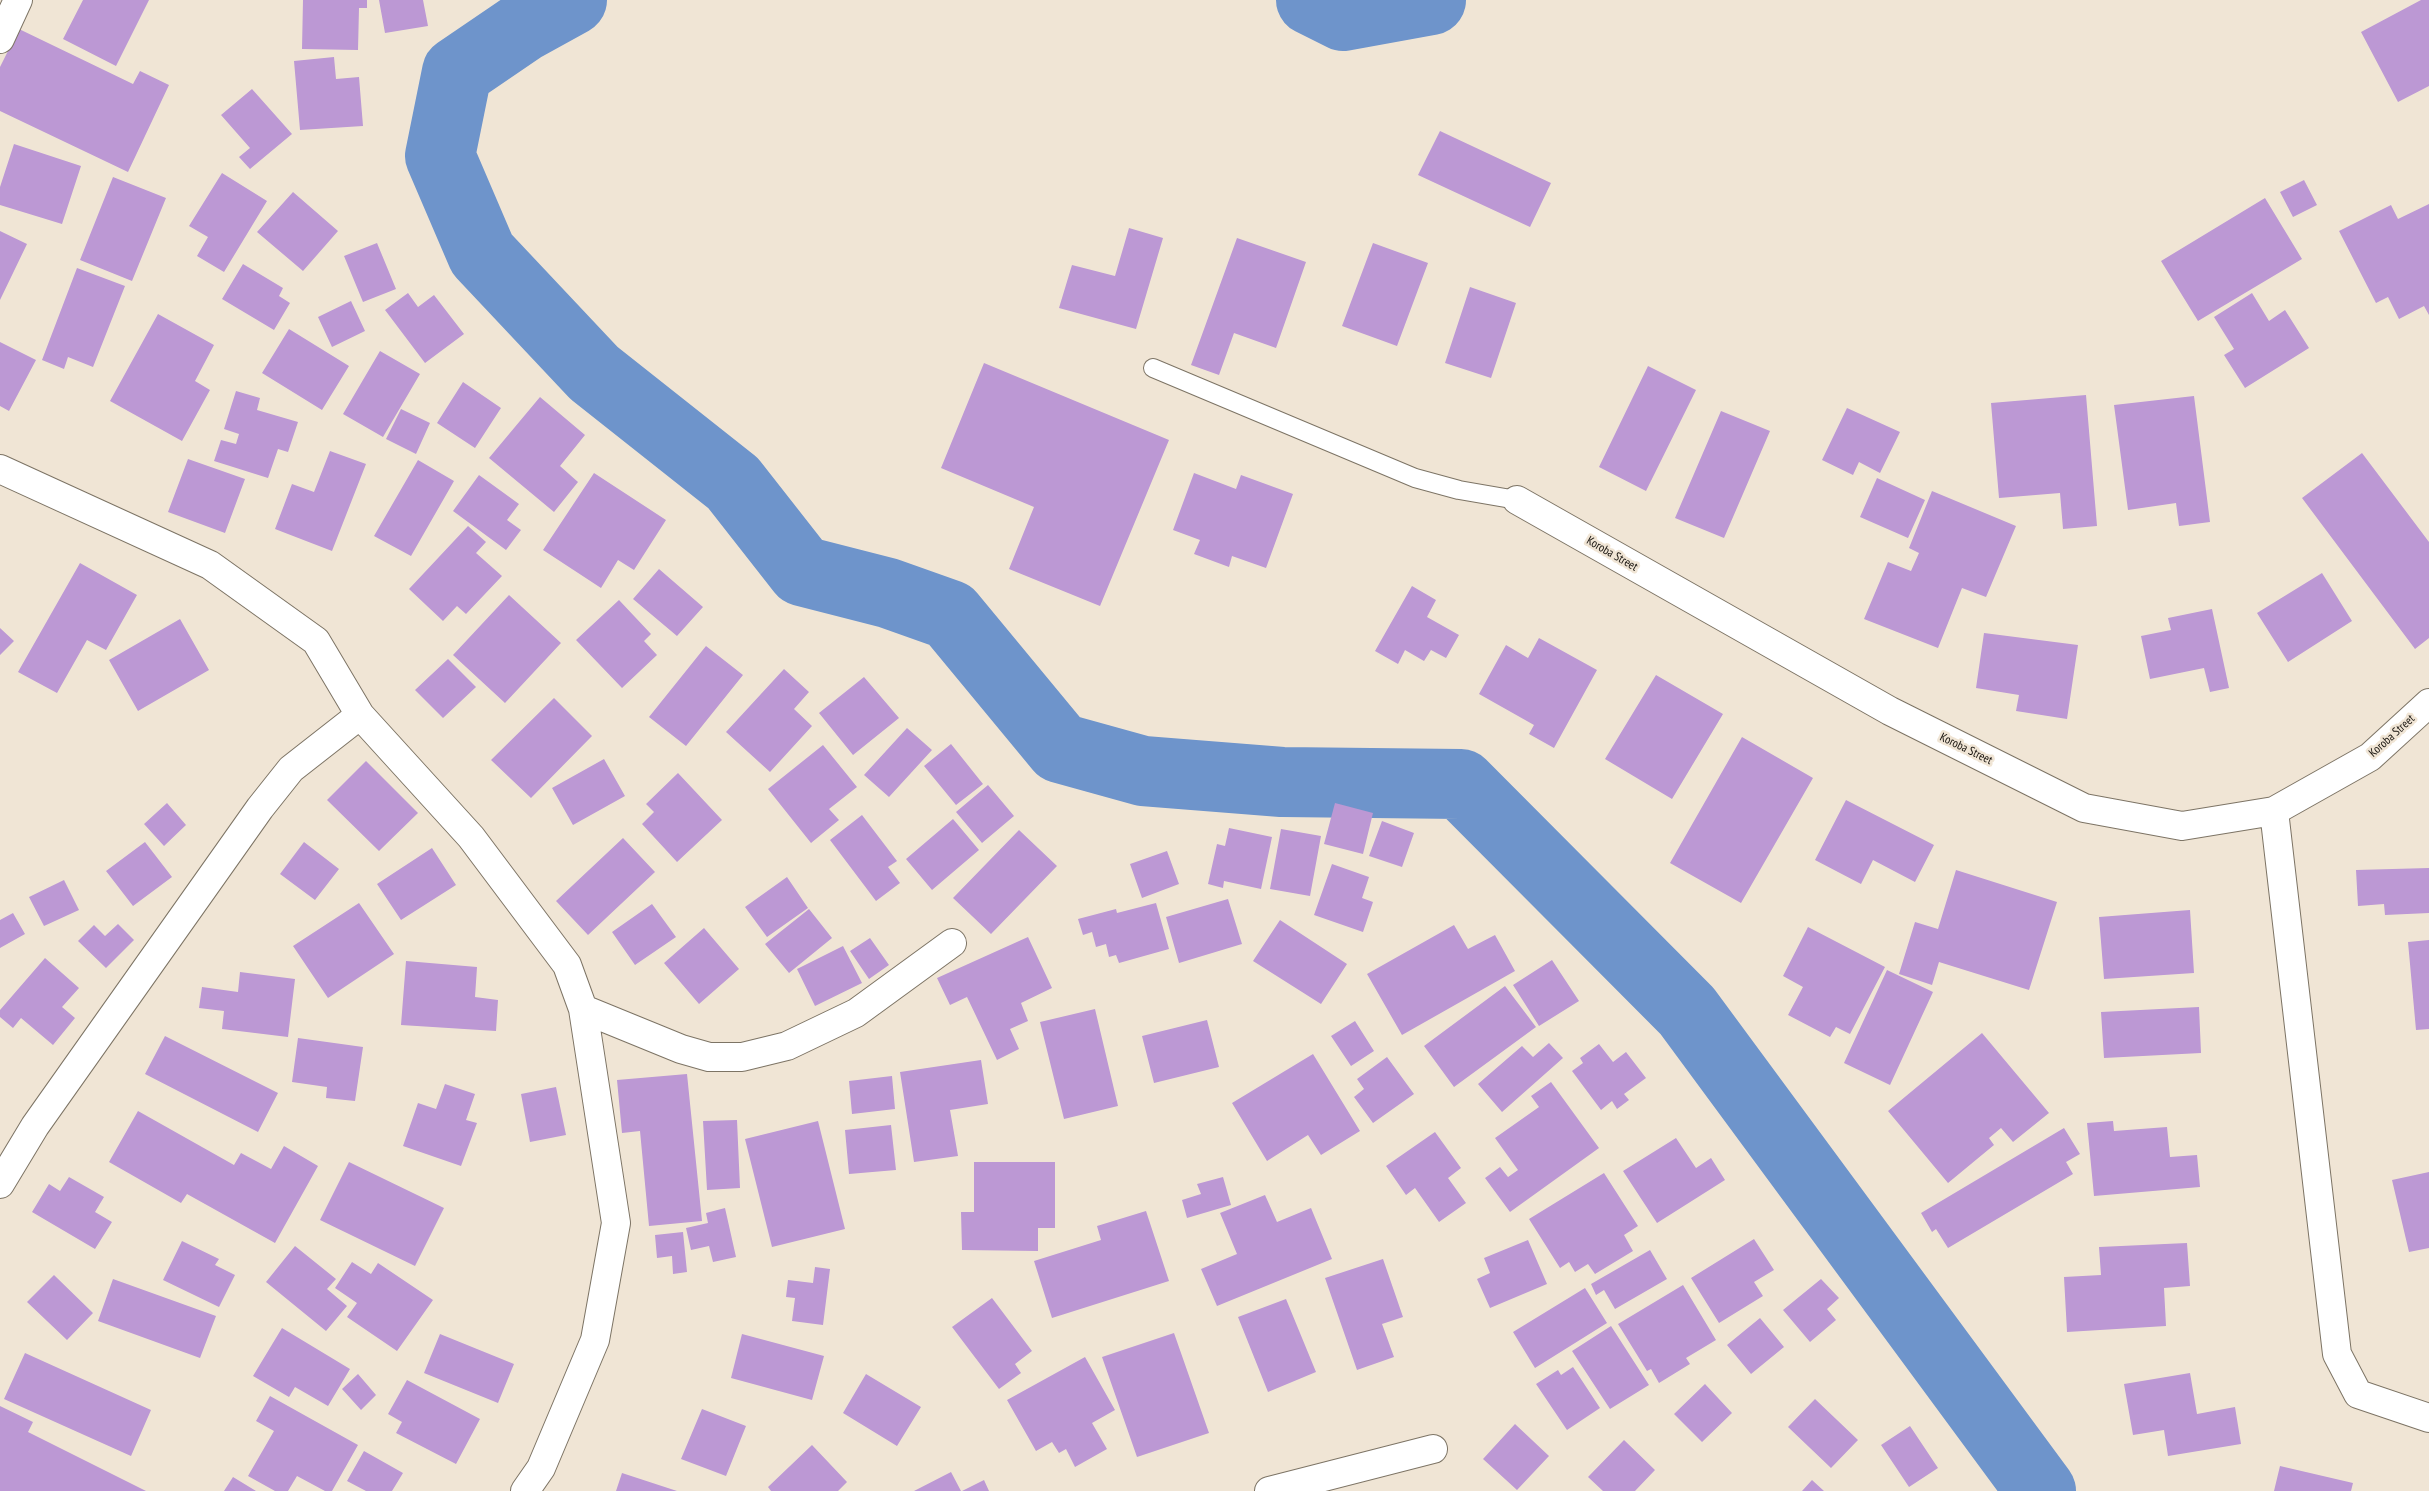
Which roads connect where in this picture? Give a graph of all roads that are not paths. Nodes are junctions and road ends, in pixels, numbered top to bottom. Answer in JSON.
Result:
{"nodes":[{"id":1,"x":18,"y":0,"type":"edge"},
{"id":2,"x":0,"y":39,"type":"edge"},
{"id":3,"x":1152,"y":368,"type":"dead end"},
{"id":4,"x":0,"y":470,"type":"edge"},
{"id":5,"x":1517,"y":500,"type":"joint"},
{"id":6,"x":2429,"y":703,"type":"edge"},
{"id":7,"x":360,"y":716,"type":"junction"},
{"id":8,"x":2274,"y":811,"type":"junction"},
{"id":9,"x":952,"y":943,"type":"dead end"},
{"id":10,"x":583,"y":1009,"type":"junction"},
{"id":11,"x":0,"y":1184,"type":"edge"},
{"id":12,"x":2429,"y":1418,"type":"edge"},
{"id":13,"x":1433,"y":1449,"type":"dead end"},
{"id":14,"x":525,"y":1491,"type":"edge"},
{"id":15,"x":1269,"y":1491,"type":"edge"}],
"edges":[{"from":1,"to":2,"type":"street"},
{"from":3,"to":5,"type":"lane"},
{"from":4,"to":7,"type":"street"},
{"from":5,"to":8,"type":"street","name":"Koroba Street"},
{"from":6,"to":8,"type":"street","name":"Koroba Street"},
{"from":7,"to":10,"type":"street"},
{"from":7,"to":11,"type":"street"},
{"from":8,"to":12,"type":"street"},
{"from":9,"to":10,"type":"street"},
{"from":10,"to":14,"type":"street"},
{"from":13,"to":15,"type":"street"}]}
